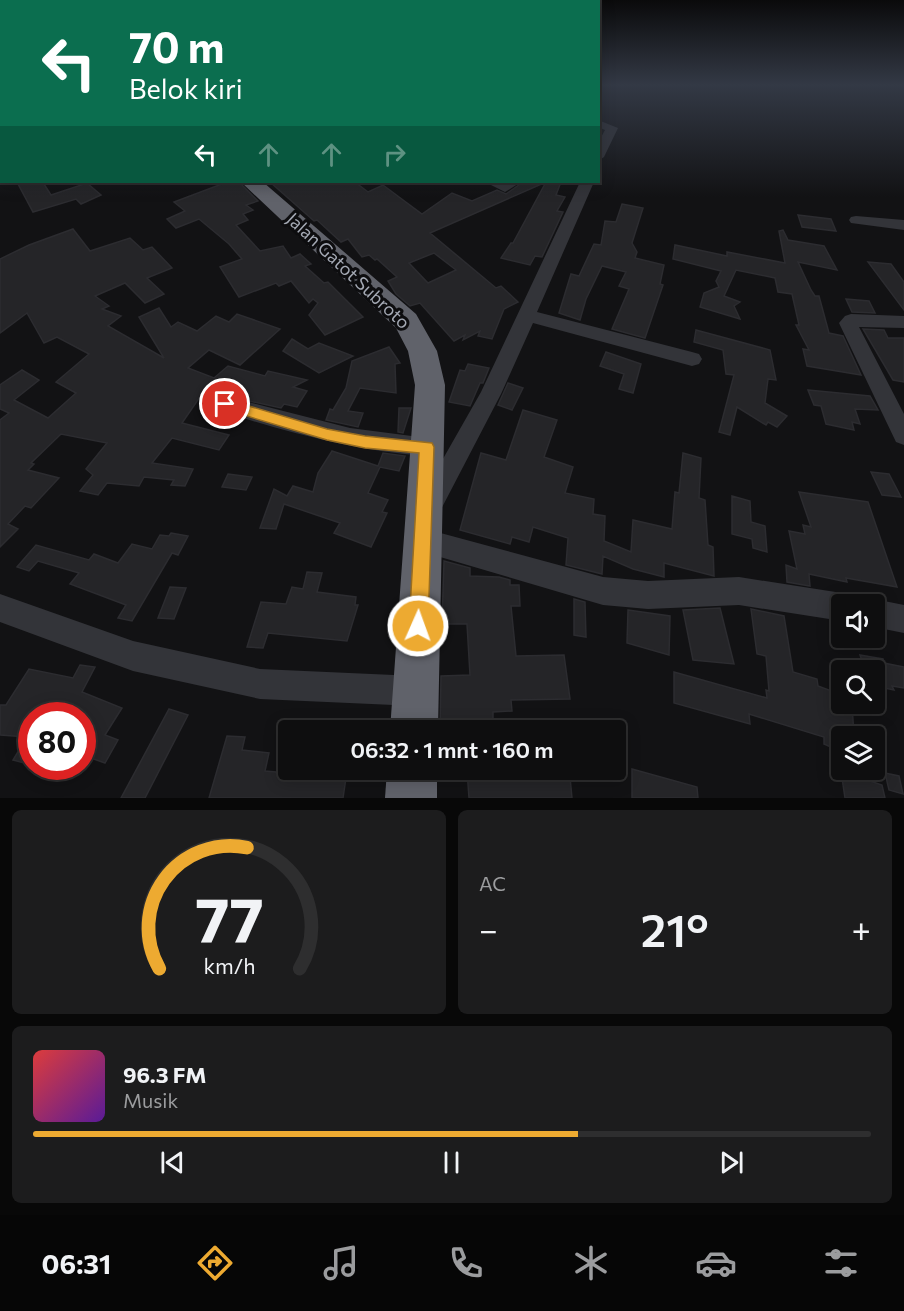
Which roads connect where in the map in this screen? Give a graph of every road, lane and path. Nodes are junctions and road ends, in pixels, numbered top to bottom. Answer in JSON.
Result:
{"nodes":[{"id":1,"x":600,"y":124,"type":"edge"},
{"id":2,"x":600,"y":153,"type":"edge"},
{"id":3,"x":252,"y":183,"type":"edge"},
{"id":4,"x":494,"y":183,"type":"edge"},
{"id":5,"x":512,"y":183,"type":"edge"},
{"id":6,"x":587,"y":183,"type":"edge"},
{"id":7,"x":856,"y":220,"type":"dead end"},
{"id":8,"x":904,"y":225,"type":"edge"},
{"id":9,"x":527,"y":315,"type":"junction"},
{"id":10,"x":904,"y":322,"type":"edge"},
{"id":11,"x":692,"y":360,"type":"dead end"},
{"id":12,"x":225,"y":404,"type":"dead end"},
{"id":13,"x":904,"y":436,"type":"edge"},
{"id":14,"x":427,"y":447,"type":"junction"},
{"id":15,"x":423,"y":529,"type":"junction"},
{"id":16,"x":831,"y":606,"type":"edge"},
{"id":17,"x":0,"y":608,"type":"edge"},
{"id":18,"x":885,"y":615,"type":"edge"},
{"id":19,"x":904,"y":619,"type":"edge"},
{"id":20,"x":416,"y":691,"type":"junction"},
{"id":21,"x":415,"y":720,"type":"edge"},
{"id":22,"x":412,"y":780,"type":"edge"},
{"id":23,"x":411,"y":798,"type":"edge"}],
"edges":[{"from":1,"to":2,"type":"street"},
{"from":3,"to":14,"type":"highway","name":"Jalan Gatot Subroto"},
{"from":4,"to":5,"type":"street"},
{"from":6,"to":9,"type":"street"},
{"from":7,"to":8,"type":"street"},
{"from":9,"to":11,"type":"street"},
{"from":9,"to":15,"type":"street"},
{"from":10,"to":13,"type":"street"},
{"from":12,"to":14,"type":"street"},
{"from":14,"to":15,"type":"highway","name":"Jalan Gatot Subroto"},
{"from":15,"to":16,"type":"street"},
{"from":15,"to":20,"type":"highway","name":"Jalan Gatot Subroto"},
{"from":17,"to":20,"type":"street"},
{"from":18,"to":19,"type":"street"},
{"from":20,"to":21,"type":"highway","name":"Jalan Gatot Subroto"},
{"from":22,"to":23,"type":"highway"}]}
